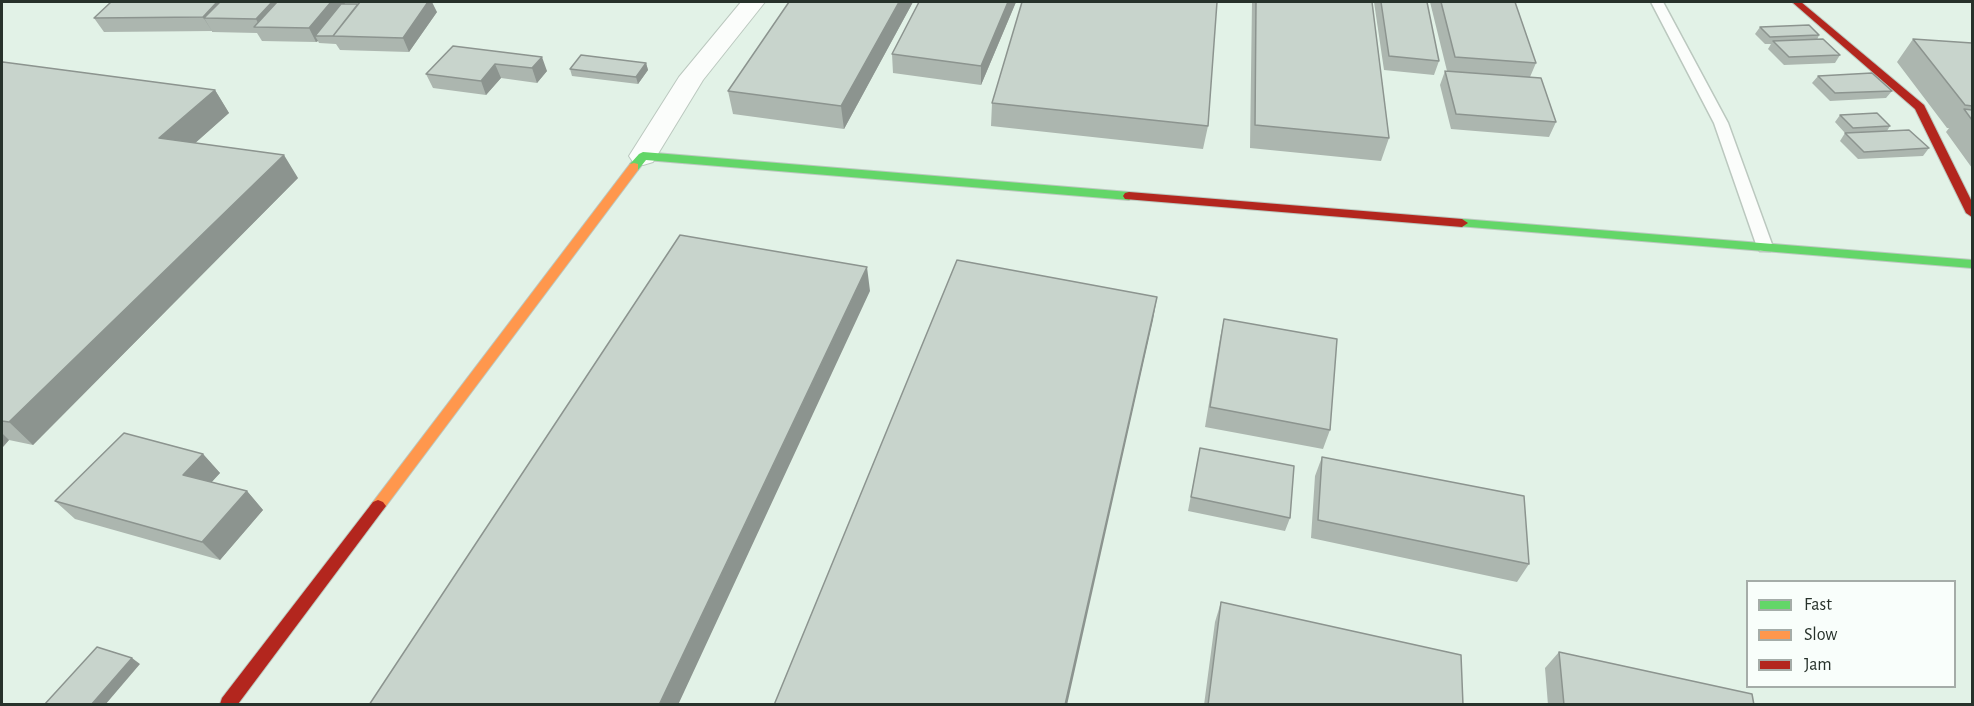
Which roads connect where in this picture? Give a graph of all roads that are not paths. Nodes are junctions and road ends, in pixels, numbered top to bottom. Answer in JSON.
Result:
{"nodes":[{"id":1,"x":753,"y":2,"type":"edge"},
{"id":2,"x":1657,"y":2,"type":"edge"},
{"id":3,"x":1796,"y":2,"type":"edge"},
{"id":4,"x":642,"y":156,"type":"junction"},
{"id":5,"x":1972,"y":213,"type":"edge"},
{"id":6,"x":1765,"y":247,"type":"junction"},
{"id":7,"x":1972,"y":264,"type":"edge"},
{"id":8,"x":228,"y":705,"type":"edge"}],
"edges":[{"from":1,"to":4,"type":"street"},
{"from":2,"to":6,"type":"lane"},
{"from":3,"to":5,"type":"street"},
{"from":4,"to":6,"type":"street"},
{"from":4,"to":8,"type":"street"},
{"from":6,"to":7,"type":"street"}]}
